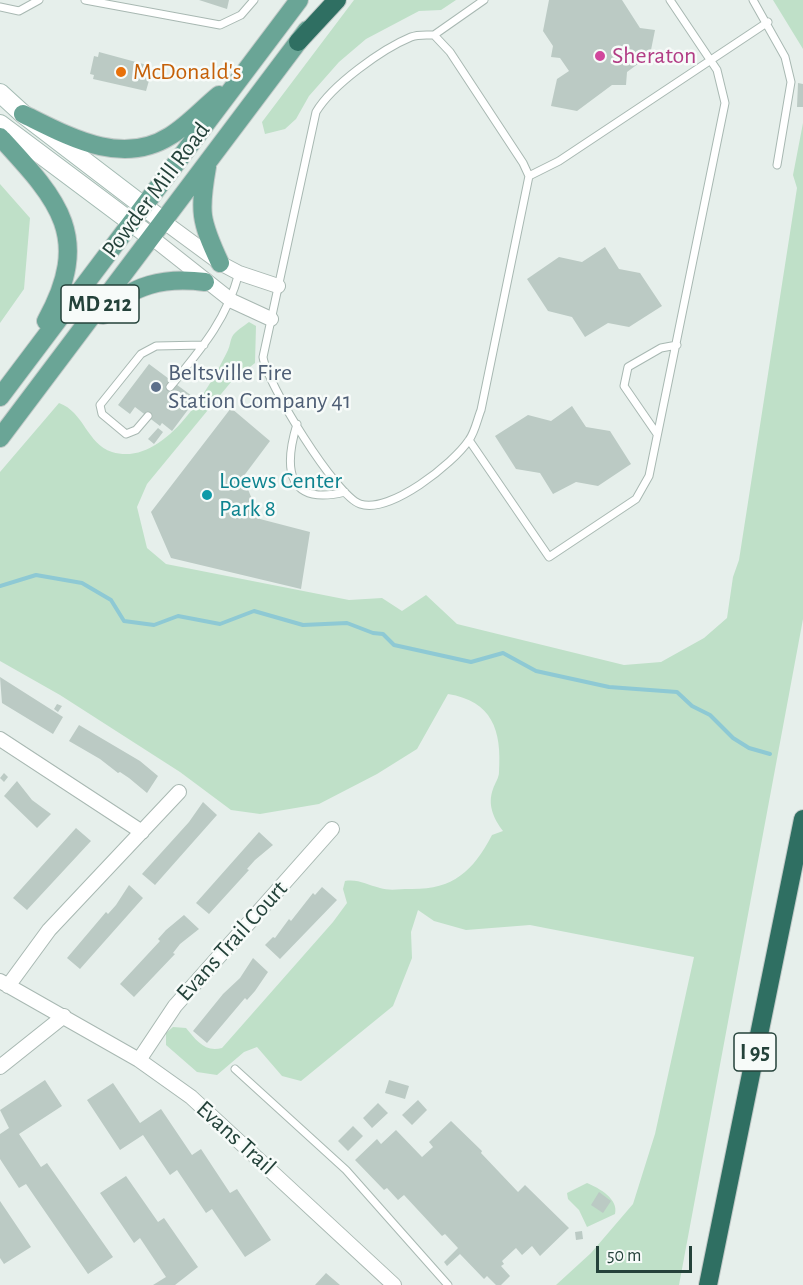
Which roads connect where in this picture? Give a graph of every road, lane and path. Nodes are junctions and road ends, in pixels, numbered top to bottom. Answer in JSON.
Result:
{"nodes":[{"id":1,"x":39,"y":0,"type":"edge"},
{"id":2,"x":85,"y":0,"type":"edge"},
{"id":3,"x":254,"y":0,"type":"edge"},
{"id":4,"x":299,"y":0,"type":"edge"},
{"id":5,"x":329,"y":0,"type":"edge"},
{"id":6,"x":337,"y":0,"type":"edge"},
{"id":7,"x":484,"y":0,"type":"edge"},
{"id":8,"x":670,"y":0,"type":"edge"},
{"id":9,"x":753,"y":0,"type":"edge"},
{"id":10,"x":0,"y":7,"type":"edge"},
{"id":11,"x":768,"y":22,"type":"junction"},
{"id":12,"x":434,"y":35,"type":"junction"},
{"id":13,"x":298,"y":42,"type":"junction"},
{"id":14,"x":711,"y":62,"type":"junction"},
{"id":15,"x":243,"y":74,"type":"junction"},
{"id":16,"x":0,"y":93,"type":"edge"},
{"id":17,"x":23,"y":114,"type":"junction"},
{"id":18,"x":0,"y":124,"type":"edge"},
{"id":19,"x":0,"y":137,"type":"edge"},
{"id":20,"x":207,"y":163,"type":"junction"},
{"id":21,"x":777,"y":165,"type":"dead end"},
{"id":22,"x":529,"y":177,"type":"junction"},
{"id":23,"x":145,"y":206,"type":"junction"},
{"id":24,"x":163,"y":221,"type":"junction"},
{"id":25,"x":132,"y":223,"type":"junction"},
{"id":26,"x":151,"y":237,"type":"junction"},
{"id":27,"x":220,"y":263,"type":"junction"},
{"id":28,"x":239,"y":273,"type":"junction"},
{"id":29,"x":204,"y":282,"type":"junction"},
{"id":30,"x":278,"y":286,"type":"junction"},
{"id":31,"x":231,"y":301,"type":"junction"},
{"id":32,"x":271,"y":319,"type":"junction"},
{"id":33,"x":204,"y":345,"type":"junction"},
{"id":34,"x":676,"y":345,"type":"junction"},
{"id":35,"x":19,"y":371,"type":"junction"},
{"id":36,"x":38,"y":387,"type":"junction"},
{"id":37,"x":170,"y":387,"type":"dead end"},
{"id":38,"x":0,"y":398,"type":"edge"},
{"id":39,"x":148,"y":416,"type":"dead end"},
{"id":40,"x":297,"y":424,"type":"junction"},
{"id":41,"x":657,"y":434,"type":"junction"},
{"id":42,"x":0,"y":438,"type":"edge"},
{"id":43,"x":469,"y":440,"type":"junction"},
{"id":44,"x":345,"y":492,"type":"junction"},
{"id":45,"x":0,"y":739,"type":"edge"},
{"id":46,"x":179,"y":792,"type":"dead end"},
{"id":47,"x":803,"y":819,"type":"edge"},
{"id":48,"x":332,"y":829,"type":"dead end"},
{"id":49,"x":142,"y":832,"type":"junction"},
{"id":50,"x":4,"y":983,"type":"edge"},
{"id":51,"x":64,"y":1016,"type":"junction"},
{"id":52,"x":139,"y":1060,"type":"junction"},
{"id":53,"x":0,"y":1067,"type":"edge"},
{"id":54,"x":235,"y":1069,"type":"dead end"},
{"id":55,"x":392,"y":1284,"type":"edge"},
{"id":56,"x":448,"y":1285,"type":"edge"},
{"id":57,"x":708,"y":1285,"type":"edge"}],
"edges":[{"from":1,"to":10,"type":"lane"},
{"from":2,"to":3,"type":"lane"},
{"from":4,"to":15,"type":"main road","name":"Powder Mill Road","number":"MD 212"},
{"from":5,"to":13,"type":"main road","name":"Powder Mill Road","number":"MD 212"},
{"from":6,"to":13,"type":"highway"},
{"from":7,"to":12,"type":"lane"},
{"from":8,"to":14,"type":"lane"},
{"from":9,"to":11,"type":"lane"},
{"from":11,"to":14,"type":"lane"},
{"from":11,"to":21,"type":"lane"},
{"from":12,"to":22,"type":"lane"},
{"from":12,"to":30,"type":"lane"},
{"from":13,"to":20,"type":"main road","name":"Powder Mill Road","number":"MD 212"},
{"from":14,"to":22,"type":"lane"},
{"from":14,"to":34,"type":"lane"},
{"from":15,"to":17,"type":"main road"},
{"from":15,"to":23,"type":"main road","name":"Powder Mill Road","number":"MD 212"},
{"from":16,"to":17,"type":"street"},
{"from":17,"to":23,"type":"street"},
{"from":18,"to":25,"type":"street"},
{"from":19,"to":35,"type":"main road"},
{"from":20,"to":24,"type":"main road","name":"Powder Mill Road","number":"MD 212"},
{"from":20,"to":27,"type":"main road"},
{"from":22,"to":43,"type":"lane"},
{"from":23,"to":24,"type":"street"},
{"from":23,"to":25,"type":"main road","name":"Powder Mill Road","number":"MD 212"},
{"from":24,"to":26,"type":"main road","name":"Powder Mill Road","number":"MD 212"},
{"from":24,"to":27,"type":"street"},
{"from":25,"to":26,"type":"street"},
{"from":25,"to":35,"type":"main road","name":"Powder Mill Road","number":"MD 212"},
{"from":26,"to":29,"type":"street"},
{"from":26,"to":36,"type":"main road","name":"Powder Mill Road","number":"MD 212"},
{"from":27,"to":28,"type":"street"},
{"from":28,"to":30,"type":"street"},
{"from":28,"to":31,"type":"lane"},
{"from":29,"to":31,"type":"street"},
{"from":29,"to":36,"type":"main road"},
{"from":30,"to":32,"type":"lane"},
{"from":31,"to":32,"type":"street"},
{"from":31,"to":33,"type":"lane"},
{"from":32,"to":40,"type":"lane"},
{"from":33,"to":37,"type":"lane"},
{"from":33,"to":39,"type":"lane"},
{"from":34,"to":41,"type":"lane"},
{"from":34,"to":41,"type":"lane"},
{"from":35,"to":38,"type":"main road","name":"Powder Mill Road","number":"MD 212"},
{"from":36,"to":42,"type":"main road","name":"Powder Mill Road","number":"MD 212"},
{"from":40,"to":44,"type":"lane"},
{"from":40,"to":44,"type":"lane"},
{"from":41,"to":43,"type":"lane"},
{"from":43,"to":44,"type":"lane"},
{"from":45,"to":49,"type":"street"},
{"from":46,"to":49,"type":"street"},
{"from":47,"to":57,"type":"highway","number":"I 95"},
{"from":48,"to":52,"type":"street","name":"Evans Trail Court"},
{"from":49,"to":50,"type":"street"},
{"from":50,"to":51,"type":"street","name":"Evans Trail"},
{"from":51,"to":52,"type":"street","name":"Evans Trail"},
{"from":51,"to":53,"type":"street"},
{"from":52,"to":55,"type":"street","name":"Evans Trail"},
{"from":54,"to":56,"type":"lane"}]}
